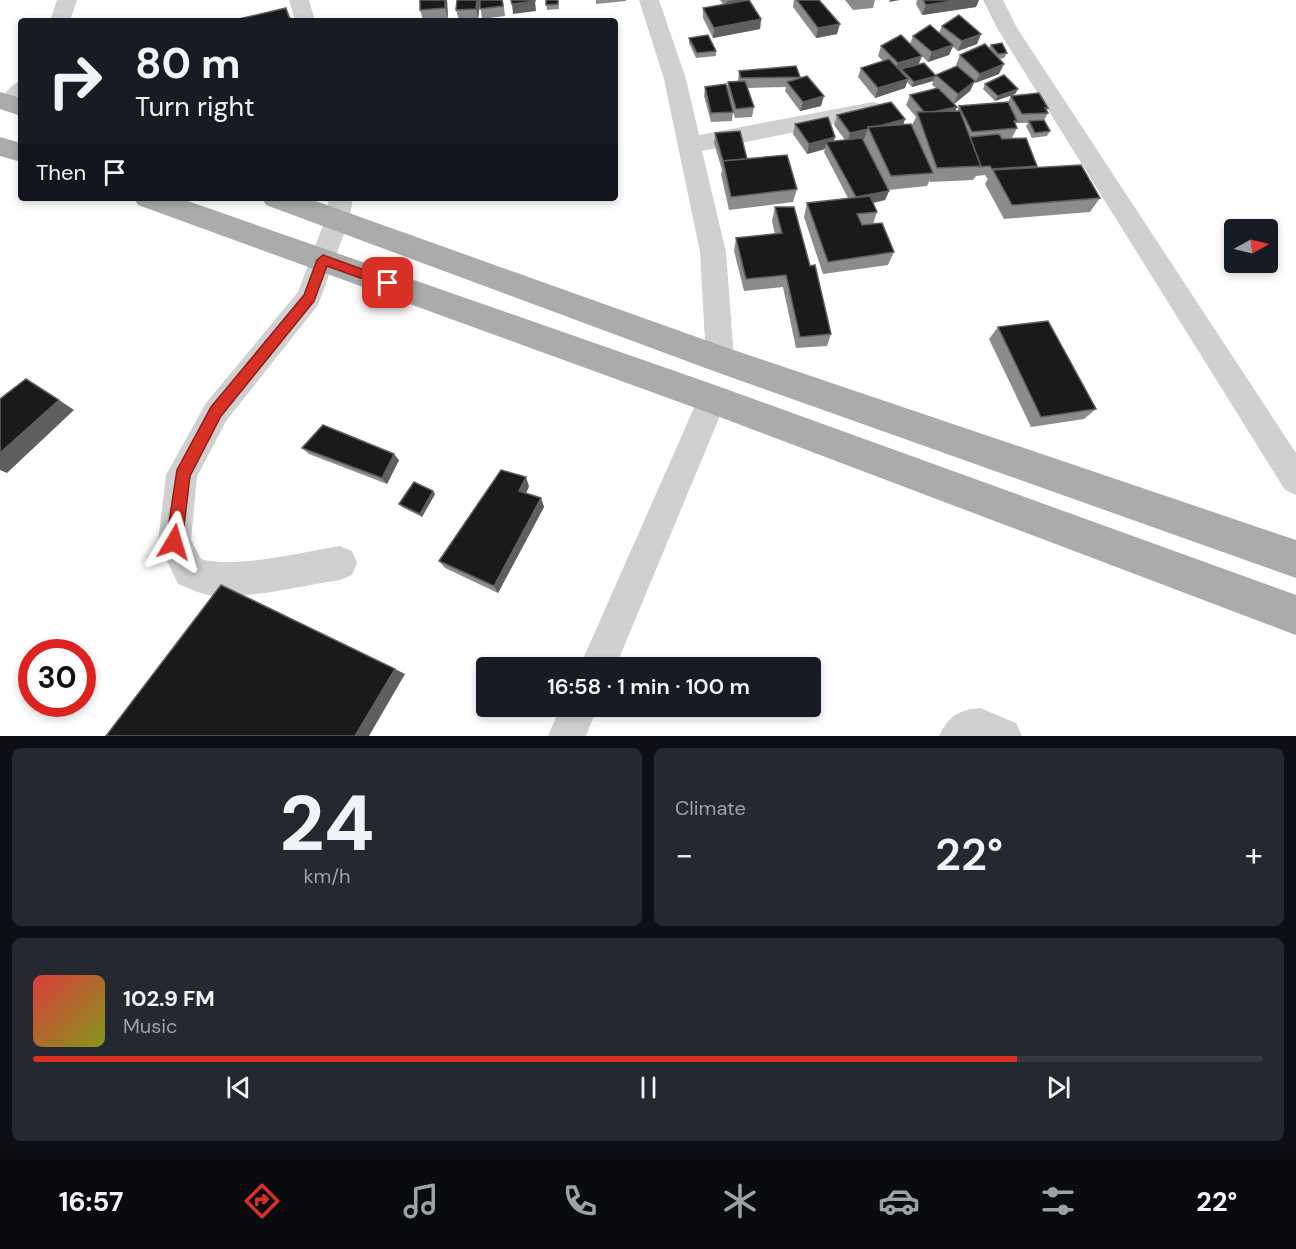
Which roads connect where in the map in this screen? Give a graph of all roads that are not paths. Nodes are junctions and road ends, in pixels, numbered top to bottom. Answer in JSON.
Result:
{"nodes":[{"id":1,"x":68,"y":0,"type":"edge"},
{"id":2,"x":299,"y":0,"type":"edge"},
{"id":3,"x":649,"y":0,"type":"edge"},
{"id":4,"x":993,"y":0,"type":"edge"},
{"id":5,"x":61,"y":18,"type":"edge"},
{"id":6,"x":304,"y":18,"type":"edge"},
{"id":7,"x":886,"y":106,"type":"edge"},
{"id":8,"x":690,"y":144,"type":"junction"},
{"id":9,"x":0,"y":146,"type":"edge"},
{"id":10,"x":18,"y":152,"type":"edge"},
{"id":11,"x":156,"y":201,"type":"edge"},
{"id":12,"x":293,"y":201,"type":"edge"},
{"id":13,"x":339,"y":209,"type":"edge"},
{"id":14,"x":323,"y":260,"type":"junction"},
{"id":15,"x":720,"y":359,"type":"junction"},
{"id":16,"x":712,"y":399,"type":"junction"},
{"id":17,"x":1296,"y":480,"type":"edge"},
{"id":18,"x":1296,"y":559,"type":"edge"},
{"id":19,"x":340,"y":563,"type":"dead end"},
{"id":20,"x":1296,"y":615,"type":"edge"},
{"id":21,"x":602,"y":657,"type":"edge"},
{"id":22,"x":575,"y":717,"type":"edge"},
{"id":23,"x":567,"y":736,"type":"edge"},
{"id":24,"x":958,"y":736,"type":"edge"},
{"id":25,"x":1003,"y":736,"type":"edge"}],
"edges":[{"from":1,"to":5,"type":"street"},
{"from":2,"to":6,"type":"street"},
{"from":3,"to":8,"type":"street"},
{"from":4,"to":17,"type":"street"},
{"from":7,"to":8,"type":"street"},
{"from":8,"to":15,"type":"street"},
{"from":9,"to":10,"type":"main road"},
{"from":11,"to":14,"type":"main road"},
{"from":12,"to":13,"type":"main road"},
{"from":13,"to":14,"type":"street"},
{"from":13,"to":15,"type":"main road"},
{"from":14,"to":16,"type":"main road"},
{"from":14,"to":19,"type":"street"},
{"from":15,"to":18,"type":"main road"},
{"from":16,"to":20,"type":"main road"},
{"from":16,"to":21,"type":"street"},
{"from":22,"to":23,"type":"street"},
{"from":24,"to":25,"type":"street"}]}
